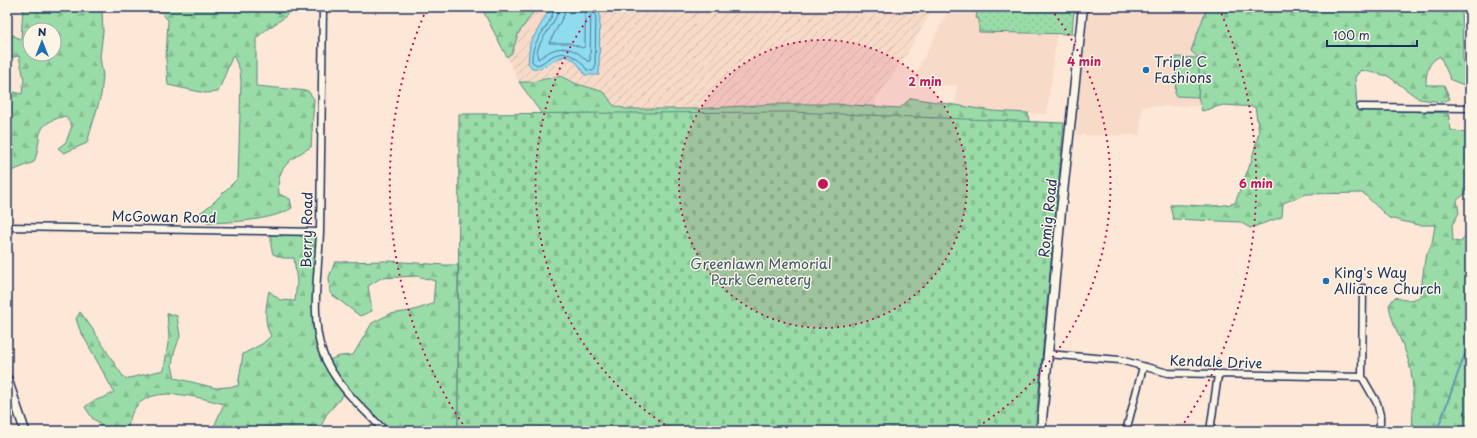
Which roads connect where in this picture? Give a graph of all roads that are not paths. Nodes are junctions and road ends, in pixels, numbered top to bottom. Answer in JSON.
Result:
{"nodes":[{"id":1,"x":323,"y":7,"type":"edge"},
{"id":2,"x":1083,"y":7,"type":"edge"},
{"id":3,"x":1360,"y":107,"type":"dead end"},
{"id":4,"x":1470,"y":108,"type":"edge"},
{"id":5,"x":7,"y":227,"type":"edge"},
{"id":6,"x":320,"y":232,"type":"junction"},
{"id":7,"x":1363,"y":288,"type":"dead end"},
{"id":8,"x":1048,"y":354,"type":"junction"},
{"id":9,"x":1142,"y":367,"type":"junction"},
{"id":10,"x":1218,"y":375,"type":"junction"},
{"id":11,"x":1362,"y":377,"type":"junction"},
{"id":12,"x":7,"y":378,"type":"edge"},
{"id":13,"x":25,"y":431,"type":"edge"},
{"id":14,"x":385,"y":431,"type":"edge"},
{"id":15,"x":1040,"y":431,"type":"edge"},
{"id":16,"x":1126,"y":431,"type":"edge"},
{"id":17,"x":1210,"y":431,"type":"edge"},
{"id":18,"x":1380,"y":431,"type":"edge"}],
"edges":[{"from":1,"to":6,"type":"street","name":"Berry Road"},
{"from":2,"to":8,"type":"street","name":"Romig Road"},
{"from":3,"to":4,"type":"street"},
{"from":5,"to":6,"type":"street","name":"McGowan Road"},
{"from":6,"to":14,"type":"street","name":"Berry Road"},
{"from":7,"to":11,"type":"street"},
{"from":8,"to":9,"type":"street","name":"Kendale Drive"},
{"from":8,"to":15,"type":"street","name":"Romig Road"},
{"from":9,"to":10,"type":"street","name":"Kendale Drive"},
{"from":9,"to":16,"type":"street"},
{"from":10,"to":11,"type":"street","name":"Kendale Drive"},
{"from":10,"to":17,"type":"street"},
{"from":11,"to":18,"type":"street"},
{"from":12,"to":13,"type":"street"}]}
